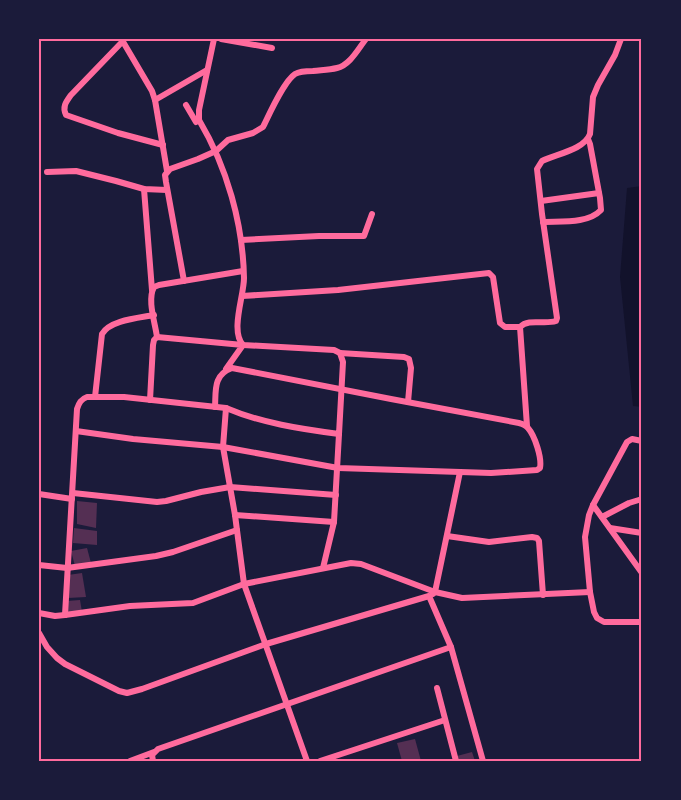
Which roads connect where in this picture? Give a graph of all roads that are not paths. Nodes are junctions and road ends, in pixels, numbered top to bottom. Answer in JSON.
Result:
{"nodes":[{"id":1,"x":214,"y":39,"type":"edge"},
{"id":2,"x":222,"y":39,"type":"edge"},
{"id":3,"x":366,"y":39,"type":"edge"},
{"id":4,"x":621,"y":39,"type":"edge"},
{"id":5,"x":123,"y":40,"type":"edge"},
{"id":6,"x":272,"y":48,"type":"dead end"},
{"id":7,"x":207,"y":70,"type":"junction"},
{"id":8,"x":155,"y":100,"type":"junction"},
{"id":9,"x":186,"y":105,"type":"dead end"},
{"id":10,"x":200,"y":120,"type":"junction"},
{"id":11,"x":588,"y":139,"type":"junction"},
{"id":12,"x":163,"y":145,"type":"junction"},
{"id":13,"x":216,"y":151,"type":"junction"},
{"id":14,"x":167,"y":171,"type":"junction"},
{"id":15,"x":47,"y":172,"type":"dead end"},
{"id":16,"x":144,"y":189,"type":"junction"},
{"id":17,"x":168,"y":190,"type":"junction"},
{"id":18,"x":599,"y":193,"type":"junction"},
{"id":19,"x":541,"y":201,"type":"junction"},
{"id":20,"x":372,"y":214,"type":"dead end"},
{"id":21,"x":543,"y":222,"type":"junction"},
{"id":22,"x":241,"y":240,"type":"junction"},
{"id":23,"x":243,"y":272,"type":"junction"},
{"id":24,"x":183,"y":281,"type":"junction"},
{"id":25,"x":152,"y":290,"type":"junction"},
{"id":26,"x":242,"y":296,"type":"junction"},
{"id":27,"x":154,"y":315,"type":"junction"},
{"id":28,"x":520,"y":327,"type":"junction"},
{"id":29,"x":157,"y":337,"type":"junction"},
{"id":30,"x":243,"y":345,"type":"junction"},
{"id":31,"x":340,"y":352,"type":"junction"},
{"id":32,"x":225,"y":371,"type":"junction"},
{"id":33,"x":341,"y":389,"type":"junction"},
{"id":34,"x":96,"y":397,"type":"junction"},
{"id":35,"x":150,"y":400,"type":"junction"},
{"id":36,"x":408,"y":402,"type":"junction"},
{"id":37,"x":215,"y":407,"type":"junction"},
{"id":38,"x":226,"y":408,"type":"junction"},
{"id":39,"x":527,"y":426,"type":"junction"},
{"id":40,"x":76,"y":431,"type":"junction"},
{"id":41,"x":339,"y":434,"type":"junction"},
{"id":42,"x":642,"y":441,"type":"edge"},
{"id":43,"x":223,"y":447,"type":"junction"},
{"id":44,"x":338,"y":468,"type":"junction"},
{"id":45,"x":460,"y":472,"type":"junction"},
{"id":46,"x":230,"y":487,"type":"junction"},
{"id":47,"x":39,"y":494,"type":"edge"},
{"id":48,"x":336,"y":495,"type":"junction"},
{"id":49,"x":73,"y":496,"type":"junction"},
{"id":50,"x":642,"y":499,"type":"edge"},
{"id":51,"x":594,"y":505,"type":"junction"},
{"id":52,"x":235,"y":515,"type":"junction"},
{"id":53,"x":602,"y":517,"type":"junction"},
{"id":54,"x":334,"y":522,"type":"junction"},
{"id":55,"x":610,"y":528,"type":"junction"},
{"id":56,"x":237,"y":531,"type":"junction"},
{"id":57,"x":642,"y":533,"type":"edge"},
{"id":58,"x":447,"y":536,"type":"junction"},
{"id":59,"x":39,"y":565,"type":"edge"},
{"id":60,"x":67,"y":568,"type":"junction"},
{"id":61,"x":324,"y":568,"type":"junction"},
{"id":62,"x":642,"y":573,"type":"edge"},
{"id":63,"x":244,"y":584,"type":"junction"},
{"id":64,"x":590,"y":592,"type":"junction"},
{"id":65,"x":432,"y":594,"type":"junction"},
{"id":66,"x":543,"y":595,"type":"junction"},
{"id":67,"x":39,"y":613,"type":"edge"},
{"id":68,"x":65,"y":615,"type":"junction"},
{"id":69,"x":642,"y":622,"type":"edge"},
{"id":70,"x":39,"y":633,"type":"edge"},
{"id":71,"x":266,"y":645,"type":"junction"},
{"id":72,"x":451,"y":647,"type":"junction"},
{"id":73,"x":437,"y":688,"type":"dead end"},
{"id":74,"x":287,"y":704,"type":"junction"},
{"id":75,"x":445,"y":720,"type":"junction"},
{"id":76,"x":154,"y":752,"type":"junction"},
{"id":77,"x":130,"y":761,"type":"edge"},
{"id":78,"x":153,"y":761,"type":"edge"},
{"id":79,"x":307,"y":761,"type":"edge"},
{"id":80,"x":320,"y":761,"type":"edge"},
{"id":81,"x":456,"y":761,"type":"edge"},
{"id":82,"x":483,"y":761,"type":"edge"}],
"edges":[{"from":1,"to":7,"type":"street"},
{"from":2,"to":6,"type":"street"},
{"from":3,"to":13,"type":"street"},
{"from":4,"to":11,"type":"street"},
{"from":5,"to":8,"type":"street"},
{"from":5,"to":12,"type":"street"},
{"from":7,"to":8,"type":"street"},
{"from":7,"to":10,"type":"street"},
{"from":8,"to":12,"type":"street"},
{"from":9,"to":10,"type":"street"},
{"from":10,"to":13,"type":"street"},
{"from":11,"to":18,"type":"street"},
{"from":11,"to":19,"type":"street"},
{"from":12,"to":14,"type":"street"},
{"from":13,"to":14,"type":"street"},
{"from":13,"to":22,"type":"street"},
{"from":14,"to":17,"type":"street"},
{"from":15,"to":16,"type":"street"},
{"from":16,"to":17,"type":"street"},
{"from":16,"to":25,"type":"street"},
{"from":17,"to":24,"type":"street"},
{"from":18,"to":19,"type":"street"},
{"from":18,"to":21,"type":"street"},
{"from":19,"to":21,"type":"street"},
{"from":20,"to":22,"type":"street"},
{"from":21,"to":28,"type":"street"},
{"from":22,"to":23,"type":"street"},
{"from":23,"to":24,"type":"street"},
{"from":23,"to":26,"type":"street"},
{"from":24,"to":25,"type":"street"},
{"from":25,"to":27,"type":"street"},
{"from":26,"to":28,"type":"street"},
{"from":26,"to":30,"type":"street"},
{"from":27,"to":29,"type":"street"},
{"from":27,"to":34,"type":"street"},
{"from":28,"to":39,"type":"street"},
{"from":29,"to":30,"type":"street"},
{"from":29,"to":35,"type":"street"},
{"from":30,"to":31,"type":"street"},
{"from":30,"to":32,"type":"street"},
{"from":31,"to":33,"type":"street"},
{"from":31,"to":36,"type":"street"},
{"from":32,"to":33,"type":"street"},
{"from":32,"to":37,"type":"street"},
{"from":33,"to":36,"type":"street"},
{"from":33,"to":41,"type":"street"},
{"from":34,"to":35,"type":"street"},
{"from":34,"to":40,"type":"street"},
{"from":35,"to":37,"type":"street"},
{"from":36,"to":39,"type":"street"},
{"from":37,"to":38,"type":"street"},
{"from":38,"to":41,"type":"street"},
{"from":38,"to":43,"type":"street"},
{"from":39,"to":45,"type":"street"},
{"from":40,"to":43,"type":"street"},
{"from":40,"to":49,"type":"street"},
{"from":41,"to":44,"type":"street"},
{"from":42,"to":51,"type":"street"},
{"from":43,"to":44,"type":"street"},
{"from":43,"to":46,"type":"street"},
{"from":44,"to":45,"type":"street"},
{"from":44,"to":48,"type":"street"},
{"from":45,"to":58,"type":"street"},
{"from":46,"to":48,"type":"street"},
{"from":46,"to":49,"type":"street"},
{"from":46,"to":52,"type":"street"},
{"from":47,"to":49,"type":"street"},
{"from":48,"to":54,"type":"street"},
{"from":49,"to":60,"type":"street"},
{"from":50,"to":53,"type":"street"},
{"from":51,"to":53,"type":"street"},
{"from":51,"to":64,"type":"street"},
{"from":52,"to":54,"type":"street"},
{"from":52,"to":56,"type":"street"},
{"from":53,"to":55,"type":"street"},
{"from":54,"to":61,"type":"street"},
{"from":55,"to":57,"type":"street"},
{"from":55,"to":62,"type":"street"},
{"from":56,"to":60,"type":"street"},
{"from":56,"to":63,"type":"street"},
{"from":58,"to":65,"type":"street"},
{"from":58,"to":66,"type":"street"},
{"from":59,"to":60,"type":"street"},
{"from":60,"to":68,"type":"street"},
{"from":61,"to":63,"type":"street"},
{"from":61,"to":65,"type":"street"},
{"from":63,"to":68,"type":"street"},
{"from":63,"to":71,"type":"street"},
{"from":64,"to":66,"type":"street"},
{"from":64,"to":69,"type":"street"},
{"from":65,"to":66,"type":"street"},
{"from":65,"to":71,"type":"street"},
{"from":65,"to":72,"type":"street"},
{"from":67,"to":68,"type":"street"},
{"from":70,"to":71,"type":"street"},
{"from":71,"to":74,"type":"street"},
{"from":72,"to":74,"type":"street"},
{"from":72,"to":82,"type":"street"},
{"from":73,"to":75,"type":"street"},
{"from":74,"to":76,"type":"street"},
{"from":74,"to":79,"type":"street"},
{"from":75,"to":80,"type":"street"},
{"from":75,"to":81,"type":"street"},
{"from":76,"to":77,"type":"street"},
{"from":76,"to":78,"type":"street"}]}
